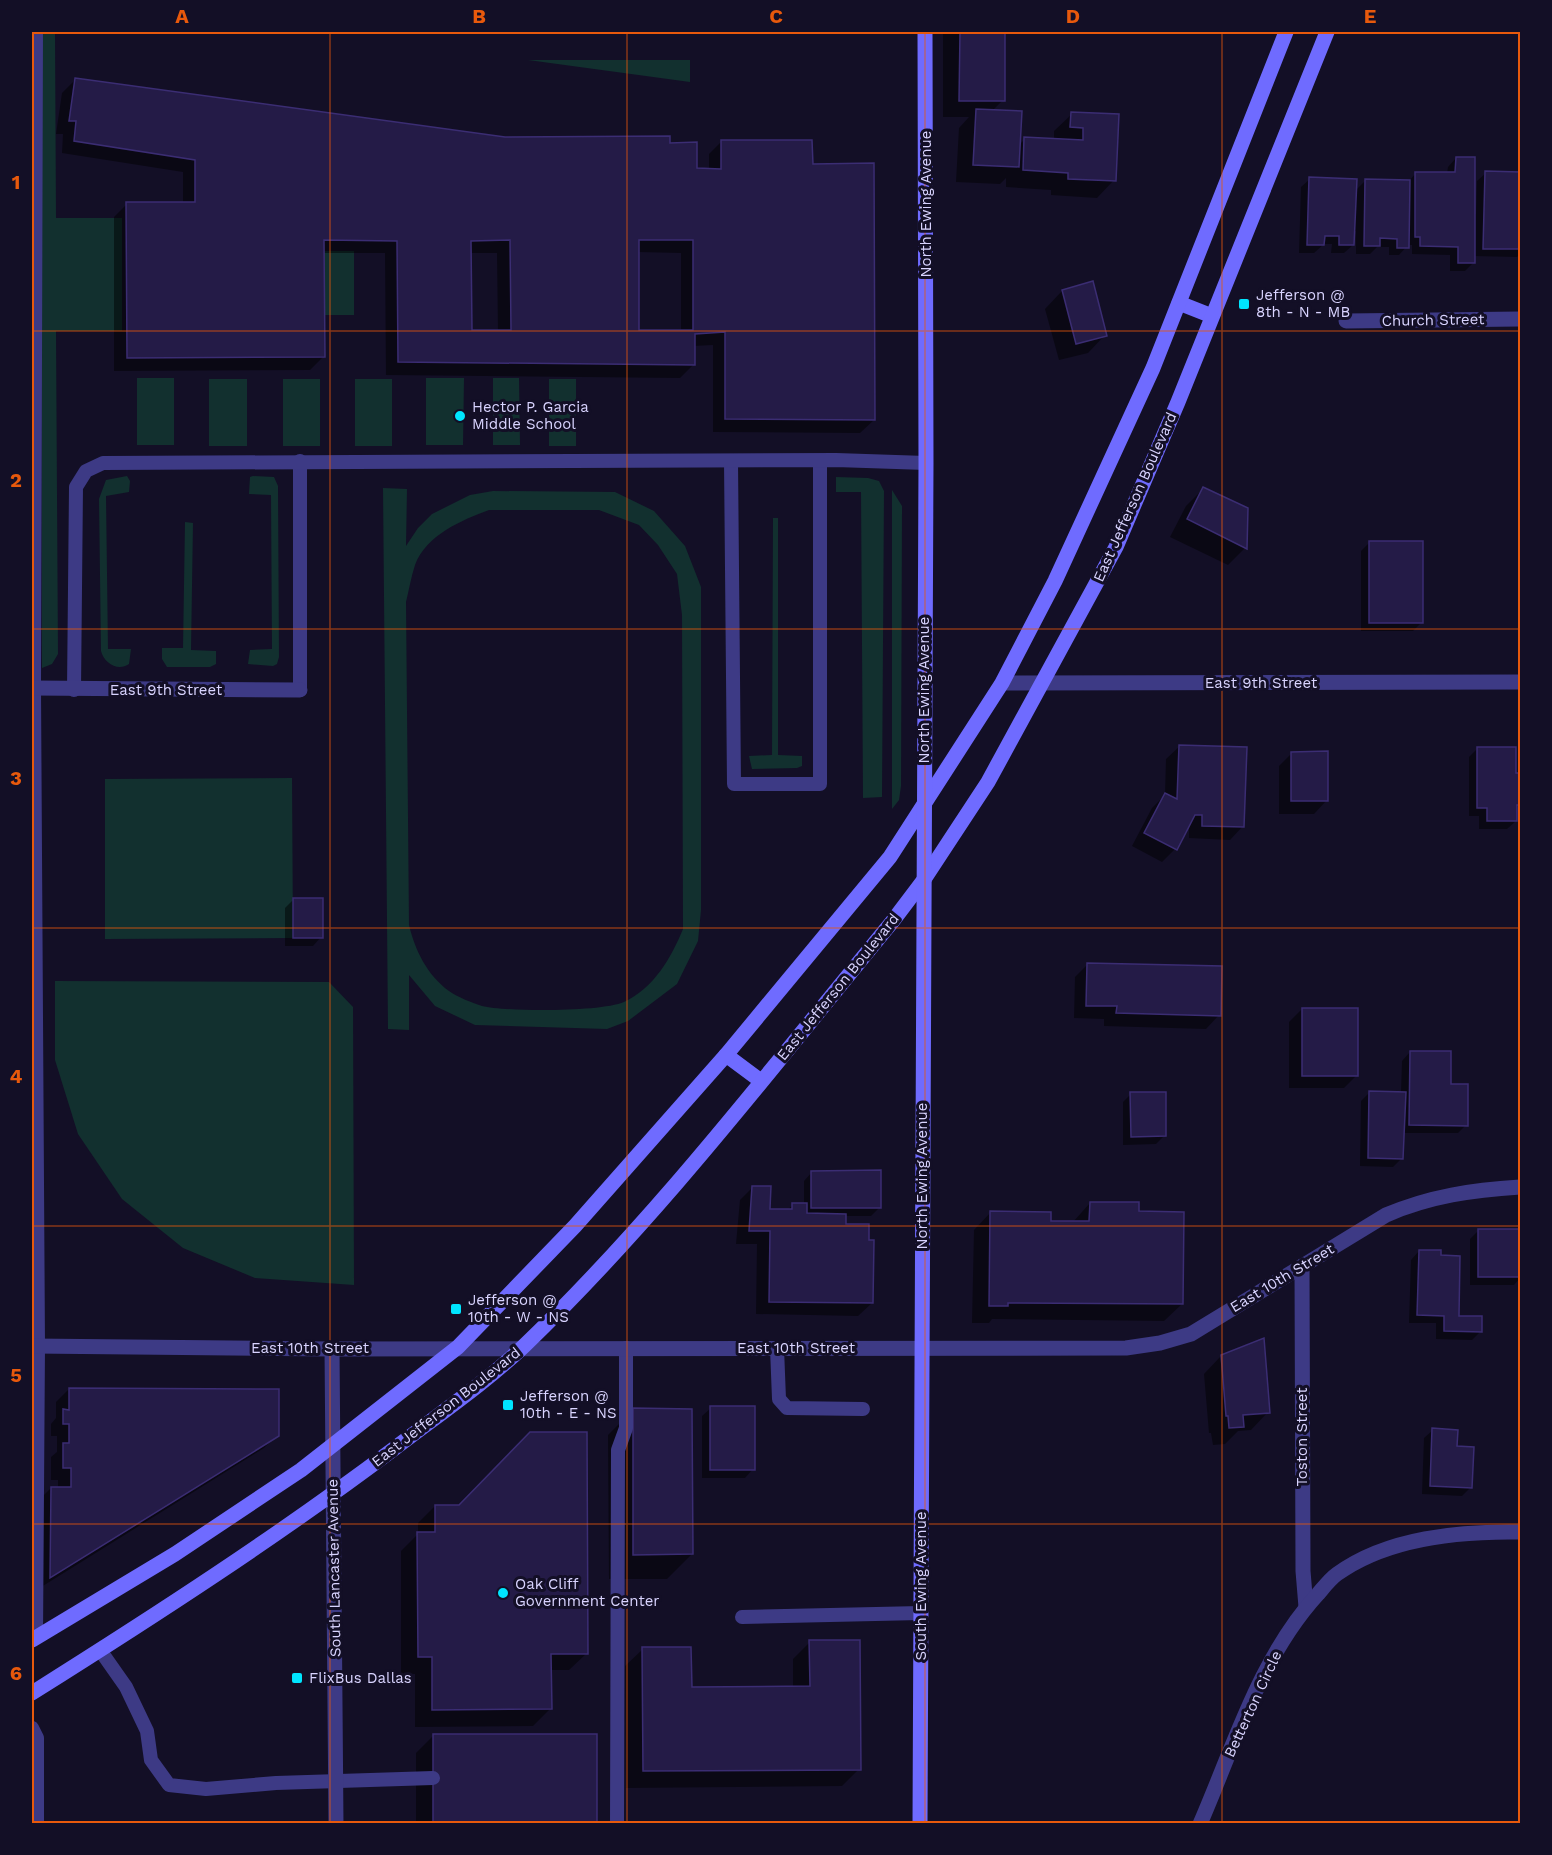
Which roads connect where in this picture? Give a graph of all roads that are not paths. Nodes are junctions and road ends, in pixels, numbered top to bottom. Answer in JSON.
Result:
{"nodes":[{"id":1,"x":36,"y":32,"type":"edge"},
{"id":2,"x":925,"y":32,"type":"edge"},
{"id":3,"x":1286,"y":32,"type":"edge"},
{"id":4,"x":1327,"y":32,"type":"edge"},
{"id":5,"x":1179,"y":303,"type":"junction"},
{"id":6,"x":1212,"y":316,"type":"junction"},
{"id":7,"x":1521,"y":319,"type":"edge"},
{"id":8,"x":1346,"y":321,"type":"dead end"},
{"id":9,"x":300,"y":461,"type":"junction"},
{"id":10,"x":731,"y":461,"type":"junction"},
{"id":11,"x":820,"y":461,"type":"junction"},
{"id":12,"x":926,"y":463,"type":"junction"},
{"id":13,"x":1521,"y":682,"type":"edge"},
{"id":14,"x":1002,"y":683,"type":"junction"},
{"id":15,"x":1044,"y":683,"type":"junction"},
{"id":16,"x":33,"y":688,"type":"edge"},
{"id":17,"x":74,"y":690,"type":"junction"},
{"id":18,"x":300,"y":690,"type":"joint"},
{"id":19,"x":924,"y":806,"type":"junction"},
{"id":20,"x":923,"y":881,"type":"junction"},
{"id":21,"x":726,"y":1055,"type":"junction"},
{"id":22,"x":761,"y":1081,"type":"junction"},
{"id":23,"x":1521,"y":1187,"type":"edge"},
{"id":24,"x":1302,"y":1266,"type":"junction"},
{"id":25,"x":35,"y":1346,"type":"edge"},
{"id":26,"x":458,"y":1347,"type":"junction"},
{"id":27,"x":522,"y":1347,"type":"junction"},
{"id":28,"x":626,"y":1348,"type":"junction"},
{"id":29,"x":777,"y":1348,"type":"junction"},
{"id":30,"x":921,"y":1348,"type":"junction"},
{"id":31,"x":332,"y":1349,"type":"junction"},
{"id":32,"x":863,"y":1409,"type":"dead end"},
{"id":33,"x":333,"y":1447,"type":"junction"},
{"id":34,"x":333,"y":1494,"type":"junction"},
{"id":35,"x":1521,"y":1532,"type":"edge"},
{"id":36,"x":1306,"y":1607,"type":"junction"},
{"id":37,"x":921,"y":1613,"type":"junction"},
{"id":38,"x":742,"y":1617,"type":"dead end"},
{"id":39,"x":34,"y":1638,"type":"edge"},
{"id":40,"x":100,"y":1650,"type":"junction"},
{"id":41,"x":32,"y":1693,"type":"edge"},
{"id":42,"x":32,"y":1728,"type":"edge"},
{"id":43,"x":433,"y":1778,"type":"dead end"},
{"id":44,"x":336,"y":1781,"type":"junction"},
{"id":45,"x":37,"y":1824,"type":"edge"},
{"id":46,"x":336,"y":1824,"type":"edge"},
{"id":47,"x":617,"y":1824,"type":"edge"},
{"id":48,"x":920,"y":1824,"type":"edge"},
{"id":49,"x":1200,"y":1824,"type":"edge"}],
"edges":[{"from":1,"to":16,"type":"lane"},
{"from":2,"to":12,"type":"main road","name":"North Ewing Avenue"},
{"from":3,"to":5,"type":"main road"},
{"from":4,"to":6,"type":"main road","name":"East Jefferson Boulevard"},
{"from":5,"to":6,"type":"main road"},
{"from":5,"to":14,"type":"main road"},
{"from":6,"to":15,"type":"main road","name":"East Jefferson Boulevard"},
{"from":7,"to":8,"type":"street","name":"Church Street"},
{"from":9,"to":10,"type":"lane"},
{"from":9,"to":17,"type":"lane"},
{"from":9,"to":18,"type":"lane"},
{"from":10,"to":11,"type":"lane"},
{"from":10,"to":11,"type":"lane"},
{"from":11,"to":12,"type":"lane"},
{"from":12,"to":19,"type":"main road","name":"North Ewing Avenue"},
{"from":13,"to":15,"type":"street","name":"East 9th Street"},
{"from":14,"to":15,"type":"street","name":"East 9th Street"},
{"from":14,"to":19,"type":"main road"},
{"from":15,"to":20,"type":"main road","name":"East Jefferson Boulevard"},
{"from":16,"to":17,"type":"street","name":"East 9th Street"},
{"from":16,"to":25,"type":"lane"},
{"from":17,"to":18,"type":"street","name":"East 9th Street"},
{"from":19,"to":20,"type":"main road","name":"North Ewing Avenue"},
{"from":19,"to":21,"type":"main road"},
{"from":20,"to":22,"type":"main road","name":"East Jefferson Boulevard"},
{"from":20,"to":30,"type":"main road","name":"North Ewing Avenue"},
{"from":21,"to":22,"type":"main road"},
{"from":21,"to":26,"type":"main road"},
{"from":22,"to":27,"type":"main road","name":"East Jefferson Boulevard"},
{"from":23,"to":24,"type":"street","name":"East 10th Street"},
{"from":24,"to":30,"type":"street","name":"East 10th Street"},
{"from":24,"to":36,"type":"street","name":"Toston Street"},
{"from":25,"to":31,"type":"street","name":"East 10th Street"},
{"from":25,"to":39,"type":"lane"},
{"from":26,"to":27,"type":"street","name":"East 10th Street"},
{"from":26,"to":31,"type":"street","name":"East 10th Street"},
{"from":26,"to":33,"type":"main road"},
{"from":27,"to":28,"type":"street","name":"East 10th Street"},
{"from":27,"to":34,"type":"main road","name":"East Jefferson Boulevard"},
{"from":28,"to":29,"type":"street","name":"East 10th Street"},
{"from":28,"to":47,"type":"lane"},
{"from":29,"to":30,"type":"street","name":"East 10th Street"},
{"from":29,"to":32,"type":"lane"},
{"from":30,"to":37,"type":"main road","name":"South Ewing Avenue"},
{"from":31,"to":33,"type":"street","name":"South Lancaster Avenue"},
{"from":33,"to":34,"type":"street","name":"South Lancaster Avenue"},
{"from":33,"to":39,"type":"main road"},
{"from":34,"to":40,"type":"main road","name":"East Jefferson Boulevard"},
{"from":34,"to":44,"type":"street","name":"South Lancaster Avenue"},
{"from":35,"to":36,"type":"street","name":"Betterton Circle"},
{"from":36,"to":49,"type":"street","name":"Betterton Circle"},
{"from":37,"to":38,"type":"lane"},
{"from":37,"to":48,"type":"main road","name":"South Ewing Avenue"},
{"from":40,"to":41,"type":"main road","name":"East Jefferson Boulevard"},
{"from":40,"to":44,"type":"lane"},
{"from":42,"to":45,"type":"lane"},
{"from":43,"to":44,"type":"lane"},
{"from":44,"to":46,"type":"street","name":"South Lancaster Avenue"}]}
